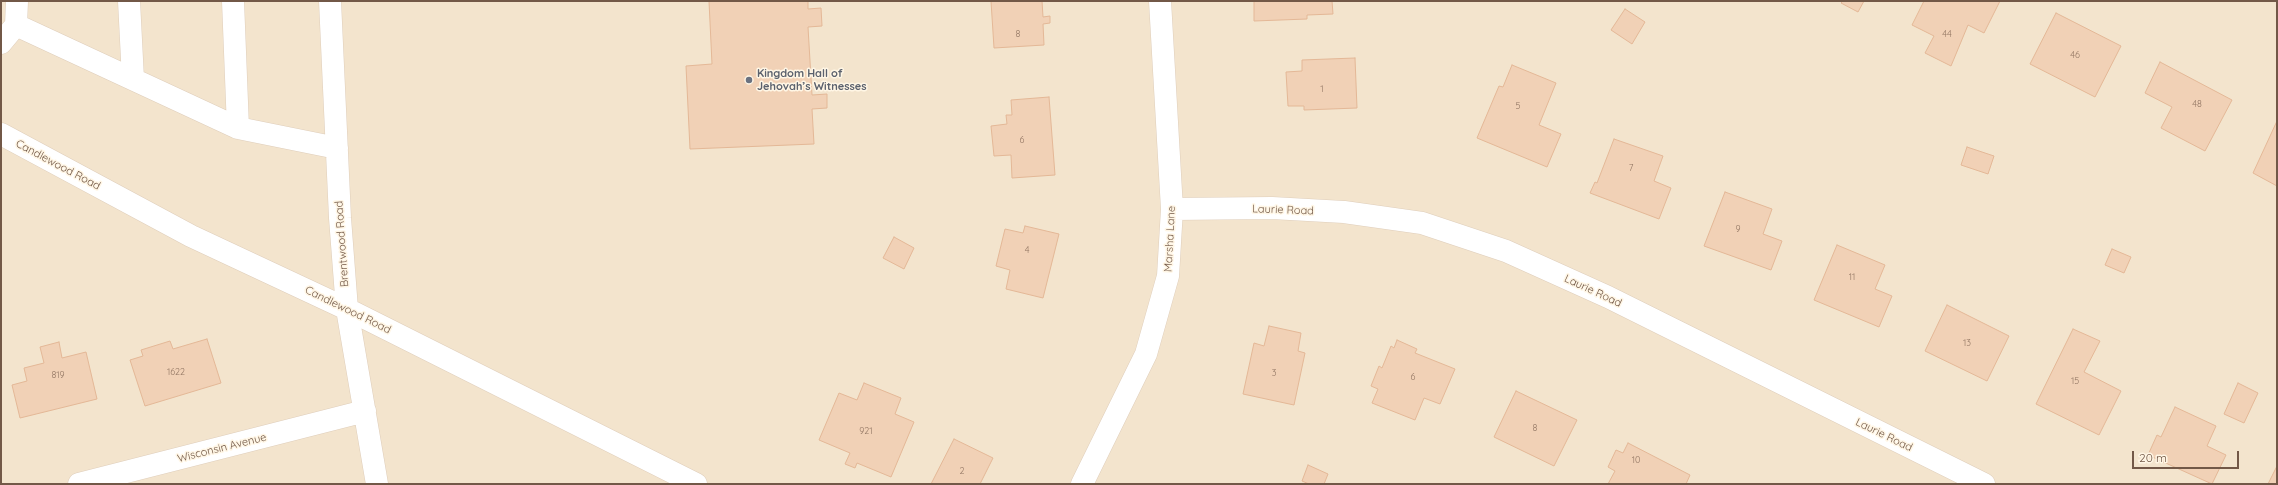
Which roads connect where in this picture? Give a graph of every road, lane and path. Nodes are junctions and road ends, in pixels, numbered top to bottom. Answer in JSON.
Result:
{"nodes":[{"id":1,"x":17,"y":1,"type":"edge"},
{"id":2,"x":129,"y":1,"type":"edge"},
{"id":3,"x":233,"y":1,"type":"edge"},
{"id":4,"x":330,"y":1,"type":"edge"},
{"id":5,"x":1160,"y":1,"type":"edge"},
{"id":6,"x":16,"y":25,"type":"junction"},
{"id":7,"x":1,"y":43,"type":"edge"},
{"id":8,"x":133,"y":79,"type":"junction"},
{"id":9,"x":238,"y":128,"type":"junction"},
{"id":10,"x":1,"y":134,"type":"edge"},
{"id":11,"x":337,"y":148,"type":"junction"},
{"id":12,"x":1172,"y":209,"type":"junction"},
{"id":13,"x":347,"y":309,"type":"junction"},
{"id":14,"x":365,"y":411,"type":"junction"},
{"id":15,"x":79,"y":484,"type":"edge"},
{"id":16,"x":377,"y":484,"type":"edge"},
{"id":17,"x":696,"y":484,"type":"edge"},
{"id":18,"x":1082,"y":484,"type":"edge"},
{"id":19,"x":1984,"y":484,"type":"edge"}],
"edges":[{"from":1,"to":6,"type":"street"},
{"from":2,"to":8,"type":"street"},
{"from":3,"to":9,"type":"street"},
{"from":4,"to":11,"type":"street","name":"Brentwood Road"},
{"from":5,"to":12,"type":"street","name":"Marsha Lane"},
{"from":6,"to":7,"type":"street"},
{"from":6,"to":8,"type":"street"},
{"from":8,"to":9,"type":"street"},
{"from":9,"to":11,"type":"street"},
{"from":10,"to":13,"type":"street","name":"Candlewood Road"},
{"from":11,"to":13,"type":"street","name":"Brentwood Road"},
{"from":12,"to":18,"type":"street","name":"Marsha Lane"},
{"from":12,"to":19,"type":"street","name":"Laurie Road"},
{"from":13,"to":14,"type":"street","name":"Brentwood Road"},
{"from":13,"to":17,"type":"street","name":"Candlewood Road"},
{"from":14,"to":15,"type":"street","name":"Wisconsin Avenue"},
{"from":14,"to":16,"type":"street","name":"Brentwood Road"}]}
